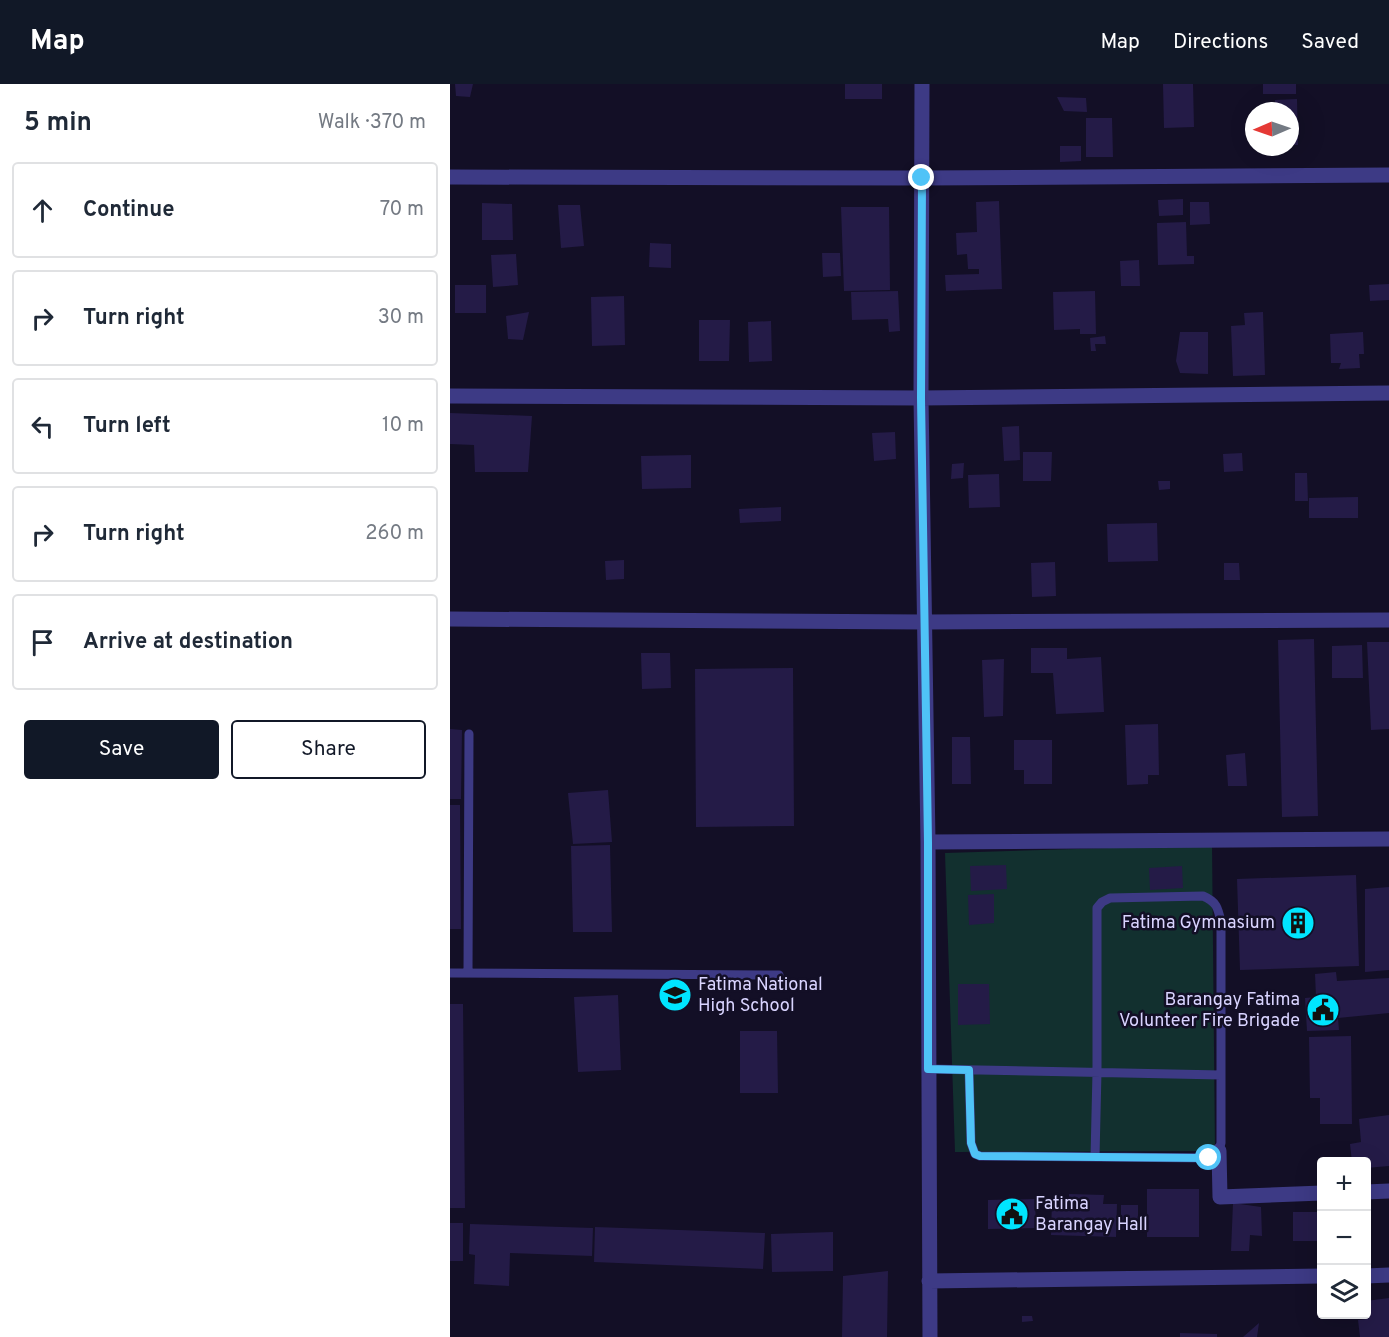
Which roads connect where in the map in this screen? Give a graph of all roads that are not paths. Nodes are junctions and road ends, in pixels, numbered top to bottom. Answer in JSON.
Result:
{"nodes":[{"id":1,"x":922,"y":84,"type":"edge"},
{"id":2,"x":1389,"y":175,"type":"edge"},
{"id":3,"x":450,"y":177,"type":"edge"},
{"id":4,"x":922,"y":178,"type":"junction"},
{"id":5,"x":1389,"y":393,"type":"edge"},
{"id":6,"x":450,"y":396,"type":"edge"},
{"id":7,"x":921,"y":398,"type":"junction"},
{"id":8,"x":450,"y":619,"type":"edge"},
{"id":9,"x":1389,"y":620,"type":"edge"},
{"id":10,"x":925,"y":622,"type":"junction"},
{"id":11,"x":469,"y":734,"type":"dead end"},
{"id":12,"x":1389,"y":839,"type":"edge"},
{"id":13,"x":928,"y":842,"type":"junction"},
{"id":14,"x":450,"y":973,"type":"edge"},
{"id":15,"x":468,"y":973,"type":"junction"},
{"id":16,"x":779,"y":975,"type":"dead end"},
{"id":17,"x":928,"y":1069,"type":"junction"},
{"id":18,"x":969,"y":1070,"type":"junction"},
{"id":19,"x":1097,"y":1072,"type":"junction"},
{"id":20,"x":1221,"y":1076,"type":"junction"},
{"id":21,"x":1219,"y":1151,"type":"junction"},
{"id":22,"x":1095,"y":1157,"type":"junction"},
{"id":23,"x":1389,"y":1191,"type":"edge"},
{"id":24,"x":1371,"y":1192,"type":"edge"},
{"id":25,"x":1317,"y":1193,"type":"edge"},
{"id":26,"x":1389,"y":1275,"type":"edge"},
{"id":27,"x":1317,"y":1276,"type":"edge"},
{"id":28,"x":1371,"y":1276,"type":"edge"},
{"id":29,"x":929,"y":1281,"type":"junction"},
{"id":30,"x":930,"y":1337,"type":"edge"}],
"edges":[{"from":1,"to":4,"type":"street"},
{"from":2,"to":4,"type":"street"},
{"from":3,"to":4,"type":"street"},
{"from":4,"to":7,"type":"street"},
{"from":5,"to":7,"type":"street"},
{"from":6,"to":7,"type":"street"},
{"from":7,"to":10,"type":"street"},
{"from":8,"to":10,"type":"street"},
{"from":9,"to":10,"type":"street"},
{"from":10,"to":13,"type":"street"},
{"from":11,"to":15,"type":"lane"},
{"from":12,"to":13,"type":"street"},
{"from":13,"to":17,"type":"street"},
{"from":14,"to":15,"type":"lane"},
{"from":15,"to":16,"type":"lane"},
{"from":17,"to":18,"type":"lane"},
{"from":17,"to":29,"type":"street"},
{"from":18,"to":19,"type":"lane"},
{"from":18,"to":22,"type":"lane"},
{"from":19,"to":20,"type":"lane"},
{"from":19,"to":20,"type":"lane"},
{"from":19,"to":22,"type":"lane"},
{"from":20,"to":21,"type":"lane"},
{"from":21,"to":22,"type":"lane"},
{"from":21,"to":25,"type":"street"},
{"from":23,"to":24,"type":"street"},
{"from":26,"to":28,"type":"street"},
{"from":27,"to":29,"type":"street"},
{"from":29,"to":30,"type":"street"}]}
